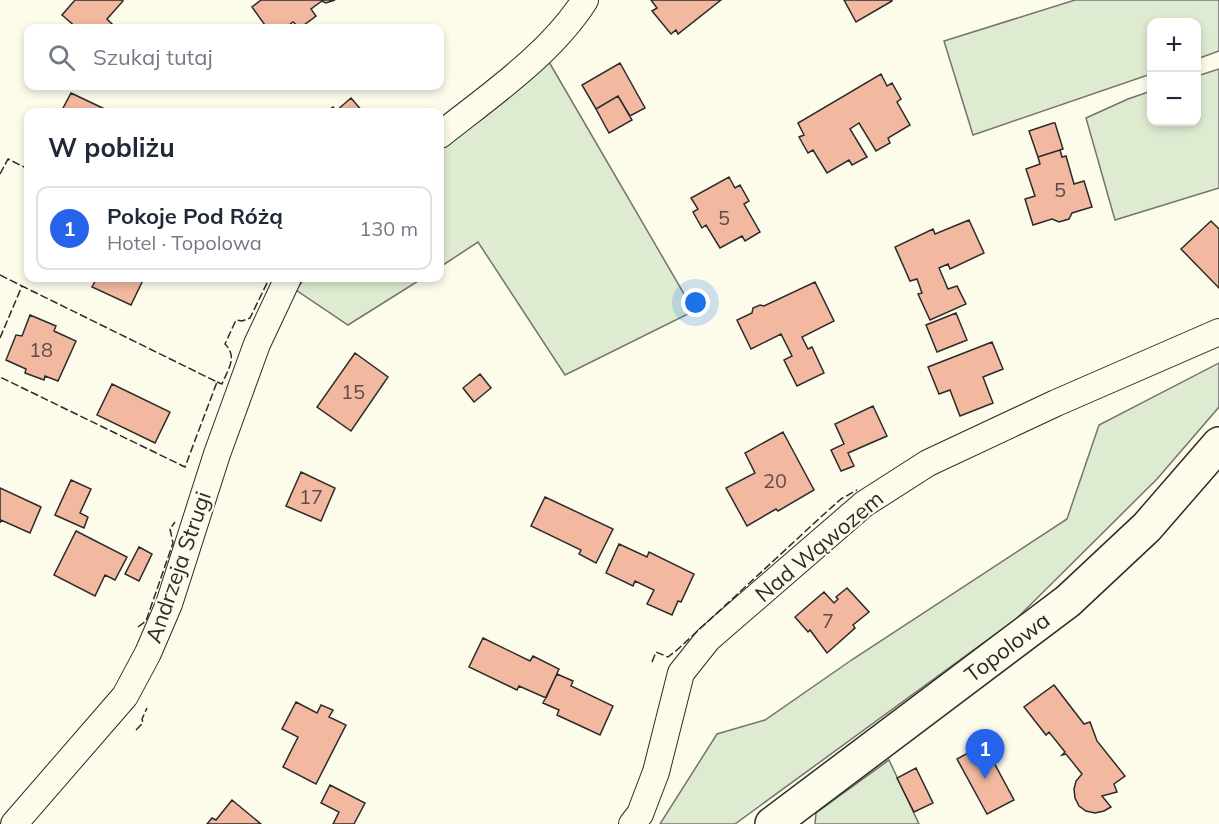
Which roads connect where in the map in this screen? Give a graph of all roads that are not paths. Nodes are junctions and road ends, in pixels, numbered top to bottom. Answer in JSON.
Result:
{"nodes":[{"id":1,"x":585,"y":0,"type":"edge"},
{"id":2,"x":444,"y":132,"type":"edge"},
{"id":3,"x":286,"y":282,"type":"edge"},
{"id":4,"x":1219,"y":332,"type":"edge"},
{"id":5,"x":1219,"y":444,"type":"edge"},
{"id":6,"x":14,"y":824,"type":"edge"},
{"id":7,"x":632,"y":824,"type":"edge"},
{"id":8,"x":772,"y":824,"type":"edge"}],
"edges":[{"from":1,"to":2,"type":"street"},
{"from":3,"to":6,"type":"street","name":"Andrzeja Strugi"},
{"from":4,"to":7,"type":"street","name":"Nad Wąwozem"},
{"from":5,"to":8,"type":"street","name":"Topolowa"}]}
